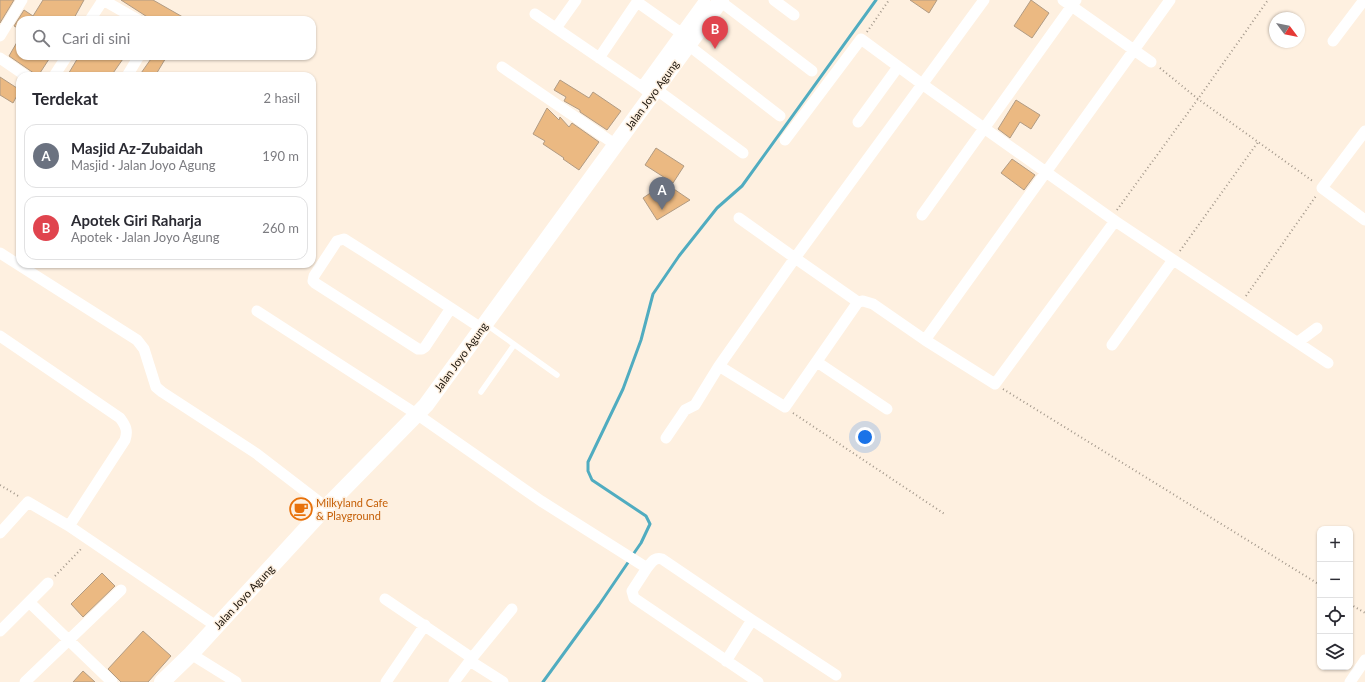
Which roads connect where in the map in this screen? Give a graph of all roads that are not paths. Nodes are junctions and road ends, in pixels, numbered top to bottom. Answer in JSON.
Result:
{"nodes":[{"id":1,"x":22,"y":0,"type":"edge"},
{"id":2,"x":103,"y":0,"type":"edge"},
{"id":3,"x":576,"y":0,"type":"edge"},
{"id":4,"x":716,"y":0,"type":"edge"},
{"id":5,"x":774,"y":0,"type":"edge"},
{"id":6,"x":984,"y":0,"type":"edge"},
{"id":7,"x":1170,"y":0,"type":"edge"},
{"id":8,"x":1364,"y":0,"type":"edge"},
{"id":9,"x":639,"y":2,"type":"edge"},
{"id":10,"x":1070,"y":2,"type":"edge"},
{"id":11,"x":535,"y":14,"type":"dead end"},
{"id":12,"x":794,"y":15,"type":"dead end"},
{"id":13,"x":95,"y":16,"type":"edge"},
{"id":14,"x":131,"y":16,"type":"edge"},
{"id":15,"x":556,"y":28,"type":"junction"},
{"id":16,"x":0,"y":36,"type":"edge"},
{"id":17,"x":685,"y":39,"type":"junction"},
{"id":18,"x":1333,"y":41,"type":"dead end"},
{"id":19,"x":1133,"y":50,"type":"junction"},
{"id":20,"x":0,"y":58,"type":"edge"},
{"id":21,"x":599,"y":58,"type":"junction"},
{"id":22,"x":64,"y":60,"type":"edge"},
{"id":23,"x":137,"y":60,"type":"edge"},
{"id":24,"x":1151,"y":62,"type":"road end"},
{"id":25,"x":502,"y":67,"type":"dead end"},
{"id":26,"x":898,"y":67,"type":"junction"},
{"id":27,"x":812,"y":71,"type":"dead end"},
{"id":28,"x":20,"y":72,"type":"edge"},
{"id":29,"x":57,"y":72,"type":"edge"},
{"id":30,"x":129,"y":72,"type":"edge"},
{"id":31,"x":922,"y":84,"type":"junction"},
{"id":32,"x":651,"y":91,"type":"junction"},
{"id":33,"x":780,"y":116,"type":"dead end"},
{"id":34,"x":858,"y":122,"type":"dead end"},
{"id":35,"x":984,"y":128,"type":"junction"},
{"id":36,"x":1365,"y":131,"type":"edge"},
{"id":37,"x":785,"y":140,"type":"dead end"},
{"id":38,"x":616,"y":146,"type":"junction"},
{"id":39,"x":744,"y":153,"type":"dead end"},
{"id":40,"x":1046,"y":171,"type":"junction"},
{"id":41,"x":922,"y":215,"type":"dead end"},
{"id":42,"x":739,"y":218,"type":"dead end"},
{"id":43,"x":1113,"y":220,"type":"junction"},
{"id":44,"x":1365,"y":220,"type":"edge"},
{"id":45,"x":0,"y":253,"type":"edge"},
{"id":46,"x":795,"y":258,"type":"junction"},
{"id":47,"x":1173,"y":260,"type":"junction"},
{"id":48,"x":16,"y":263,"type":"edge"},
{"id":49,"x":24,"y":268,"type":"edge"},
{"id":50,"x":858,"y":302,"type":"junction"},
{"id":51,"x":451,"y":308,"type":"junction"},
{"id":52,"x":257,"y":311,"type":"dead end"},
{"id":53,"x":483,"y":326,"type":"junction"},
{"id":54,"x":1317,"y":328,"type":"dead end"},
{"id":55,"x":0,"y":336,"type":"edge"},
{"id":56,"x":925,"y":340,"type":"junction"},
{"id":57,"x":1298,"y":342,"type":"junction"},
{"id":58,"x":514,"y":345,"type":"junction"},
{"id":59,"x":1112,"y":345,"type":"dead end"},
{"id":60,"x":817,"y":362,"type":"junction"},
{"id":61,"x":1328,"y":363,"type":"dead end"},
{"id":62,"x":719,"y":366,"type":"junction"},
{"id":63,"x":557,"y":375,"type":"dead end"},
{"id":64,"x":480,"y":392,"type":"dead end"},
{"id":65,"x":887,"y":410,"type":"dead end"},
{"id":66,"x":418,"y":415,"type":"junction"},
{"id":67,"x":666,"y":438,"type":"dead end"},
{"id":68,"x":326,"y":507,"type":"junction"},
{"id":69,"x":69,"y":526,"type":"junction"},
{"id":70,"x":0,"y":533,"type":"edge"},
{"id":71,"x":647,"y":568,"type":"junction"},
{"id":72,"x":48,"y":583,"type":"road end"},
{"id":73,"x":121,"y":590,"type":"dead end"},
{"id":74,"x":385,"y":599,"type":"dead end"},
{"id":75,"x":29,"y":602,"type":"junction"},
{"id":76,"x":512,"y":609,"type":"dead end"},
{"id":77,"x":752,"y":620,"type":"junction"},
{"id":78,"x":216,"y":626,"type":"junction"},
{"id":79,"x":425,"y":626,"type":"junction"},
{"id":80,"x":0,"y":631,"type":"edge"},
{"id":81,"x":68,"y":641,"type":"junction"},
{"id":82,"x":191,"y":654,"type":"junction"},
{"id":83,"x":471,"y":659,"type":"junction"},
{"id":84,"x":1365,"y":660,"type":"edge"},
{"id":85,"x":726,"y":661,"type":"junction"},
{"id":86,"x":836,"y":675,"type":"dead end"},
{"id":87,"x":25,"y":682,"type":"edge"},
{"id":88,"x":112,"y":682,"type":"edge"},
{"id":89,"x":162,"y":682,"type":"edge"},
{"id":90,"x":236,"y":682,"type":"edge"},
{"id":91,"x":386,"y":682,"type":"edge"},
{"id":92,"x":454,"y":682,"type":"edge"},
{"id":93,"x":503,"y":682,"type":"edge"},
{"id":94,"x":758,"y":682,"type":"edge"},
{"id":95,"x":1350,"y":682,"type":"edge"}],
"edges":[{"from":1,"to":16,"type":"street"},
{"from":2,"to":13,"type":"street"},
{"from":2,"to":14,"type":"street"},
{"from":3,"to":15,"type":"street"},
{"from":4,"to":17,"type":"main road","name":"Jalan Joyo Agung"},
{"from":4,"to":27,"type":"street"},
{"from":5,"to":12,"type":"street"},
{"from":6,"to":31,"type":"street"},
{"from":7,"to":19,"type":"street"},
{"from":8,"to":18,"type":"street"},
{"from":9,"to":17,"type":"street"},
{"from":9,"to":21,"type":"street"},
{"from":10,"to":19,"type":"street"},
{"from":10,"to":35,"type":"street"},
{"from":11,"to":15,"type":"street"},
{"from":15,"to":21,"type":"street"},
{"from":17,"to":32,"type":"main road","name":"Jalan Joyo Agung"},
{"from":17,"to":33,"type":"street"},
{"from":19,"to":24,"type":"street"},
{"from":19,"to":40,"type":"street"},
{"from":20,"to":28,"type":"street"},
{"from":21,"to":32,"type":"street"},
{"from":22,"to":29,"type":"street"},
{"from":23,"to":30,"type":"street"},
{"from":25,"to":38,"type":"street"},
{"from":26,"to":31,"type":"street"},
{"from":26,"to":34,"type":"street"},
{"from":26,"to":37,"type":"street"},
{"from":31,"to":35,"type":"street"},
{"from":31,"to":46,"type":"street"},
{"from":32,"to":38,"type":"main road","name":"Jalan Joyo Agung"},
{"from":32,"to":39,"type":"street"},
{"from":35,"to":40,"type":"street"},
{"from":35,"to":41,"type":"street"},
{"from":36,"to":44,"type":"street"},
{"from":38,"to":53,"type":"main road","name":"Jalan Joyo Agung"},
{"from":40,"to":43,"type":"street"},
{"from":40,"to":56,"type":"street"},
{"from":42,"to":46,"type":"street"},
{"from":43,"to":47,"type":"street"},
{"from":43,"to":56,"type":"street"},
{"from":45,"to":48,"type":"street"},
{"from":46,"to":50,"type":"street"},
{"from":46,"to":62,"type":"street"},
{"from":47,"to":57,"type":"street"},
{"from":47,"to":59,"type":"street"},
{"from":49,"to":68,"type":"street"},
{"from":50,"to":56,"type":"street"},
{"from":50,"to":60,"type":"street"},
{"from":51,"to":51,"type":"street"},
{"from":51,"to":53,"type":"street"},
{"from":52,"to":66,"type":"street"},
{"from":53,"to":58,"type":"lane"},
{"from":53,"to":66,"type":"main road","name":"Jalan Joyo Agung"},
{"from":54,"to":57,"type":"street"},
{"from":55,"to":69,"type":"street"},
{"from":57,"to":61,"type":"street"},
{"from":58,"to":63,"type":"lane"},
{"from":58,"to":64,"type":"lane"},
{"from":60,"to":62,"type":"street"},
{"from":60,"to":65,"type":"street"},
{"from":62,"to":67,"type":"street"},
{"from":66,"to":68,"type":"main road","name":"Jalan Joyo Agung"},
{"from":66,"to":71,"type":"street"},
{"from":68,"to":78,"type":"main road","name":"Jalan Joyo Agung"},
{"from":69,"to":70,"type":"street"},
{"from":69,"to":78,"type":"street"},
{"from":71,"to":77,"type":"street"},
{"from":71,"to":85,"type":"street"},
{"from":72,"to":75,"type":"street"},
{"from":73,"to":81,"type":"street"},
{"from":74,"to":79,"type":"street"},
{"from":75,"to":80,"type":"street"},
{"from":75,"to":81,"type":"street"},
{"from":76,"to":83,"type":"street"},
{"from":77,"to":85,"type":"street"},
{"from":77,"to":86,"type":"street"},
{"from":78,"to":82,"type":"main road","name":"Jalan Joyo Agung"},
{"from":79,"to":83,"type":"street"},
{"from":79,"to":91,"type":"street"},
{"from":81,"to":87,"type":"street"},
{"from":81,"to":88,"type":"street"},
{"from":82,"to":89,"type":"main road","name":"Jalan Joyo Agung"},
{"from":82,"to":90,"type":"street"},
{"from":83,"to":92,"type":"street"},
{"from":83,"to":93,"type":"street"},
{"from":84,"to":95,"type":"street"},
{"from":85,"to":94,"type":"street"}]}
